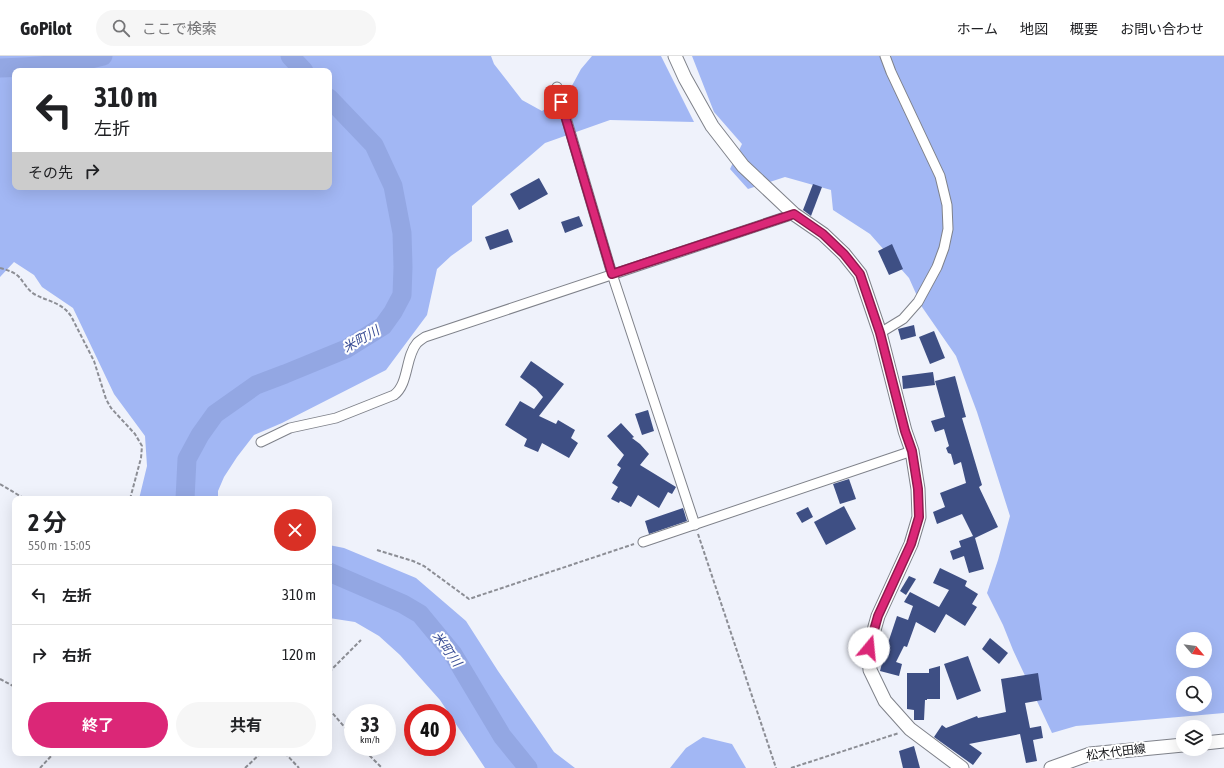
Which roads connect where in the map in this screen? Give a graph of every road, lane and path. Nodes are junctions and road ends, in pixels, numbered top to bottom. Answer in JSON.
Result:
{"nodes":[{"id":1,"x":674,"y":56,"type":"edge"},
{"id":2,"x":885,"y":56,"type":"edge"},
{"id":3,"x":557,"y":87,"type":"dead end"},
{"id":4,"x":794,"y":214,"type":"junction"},
{"id":5,"x":0,"y":268,"type":"edge"},
{"id":6,"x":612,"y":274,"type":"junction"},
{"id":7,"x":880,"y":333,"type":"junction"},
{"id":8,"x":261,"y":442,"type":"dead end"},
{"id":9,"x":912,"y":451,"type":"junction"},
{"id":10,"x":0,"y":484,"type":"edge"},
{"id":11,"x":20,"y":496,"type":"edge"},
{"id":12,"x":131,"y":496,"type":"edge"},
{"id":13,"x":695,"y":525,"type":"junction"},
{"id":14,"x":643,"y":542,"type":"joint"},
{"id":15,"x":377,"y":550,"type":"dead end"},
{"id":16,"x":361,"y":640,"type":"dead end"},
{"id":17,"x":332,"y":669,"type":"edge"},
{"id":18,"x":0,"y":679,"type":"edge"},
{"id":19,"x":12,"y":685,"type":"edge"},
{"id":20,"x":332,"y":712,"type":"edge"},
{"id":21,"x":344,"y":726,"type":"edge"},
{"id":22,"x":910,"y":729,"type":"junction"},
{"id":23,"x":1224,"y":741,"type":"edge"},
{"id":24,"x":1212,"y":742,"type":"edge"},
{"id":25,"x":1176,"y":746,"type":"edge"},
{"id":26,"x":51,"y":756,"type":"edge"},
{"id":27,"x":258,"y":756,"type":"edge"},
{"id":28,"x":288,"y":756,"type":"edge"},
{"id":29,"x":370,"y":756,"type":"edge"},
{"id":30,"x":40,"y":768,"type":"edge"},
{"id":31,"x":245,"y":768,"type":"edge"},
{"id":32,"x":299,"y":768,"type":"edge"},
{"id":33,"x":382,"y":768,"type":"edge"},
{"id":34,"x":776,"y":768,"type":"edge"},
{"id":35,"x":791,"y":768,"type":"edge"},
{"id":36,"x":962,"y":768,"type":"edge"},
{"id":37,"x":1051,"y":768,"type":"edge"}],
"edges":[{"from":1,"to":4,"type":"street"},
{"from":2,"to":7,"type":"street"},
{"from":3,"to":6,"type":"street"},
{"from":4,"to":6,"type":"street"},
{"from":4,"to":7,"type":"street"},
{"from":5,"to":12,"type":"path"},
{"from":6,"to":8,"type":"street"},
{"from":6,"to":13,"type":"street"},
{"from":7,"to":9,"type":"street"},
{"from":9,"to":13,"type":"street"},
{"from":9,"to":22,"type":"street"},
{"from":10,"to":11,"type":"path"},
{"from":13,"to":14,"type":"street"},
{"from":13,"to":34,"type":"path"},
{"from":14,"to":15,"type":"path"},
{"from":16,"to":17,"type":"path"},
{"from":18,"to":19,"type":"path"},
{"from":20,"to":21,"type":"path"},
{"from":22,"to":35,"type":"path"},
{"from":22,"to":36,"type":"street"},
{"from":23,"to":24,"type":"street"},
{"from":25,"to":37,"type":"street","name":"松木代田線"},
{"from":26,"to":30,"type":"path"},
{"from":27,"to":31,"type":"path"},
{"from":28,"to":32,"type":"path"},
{"from":29,"to":33,"type":"path"}]}
